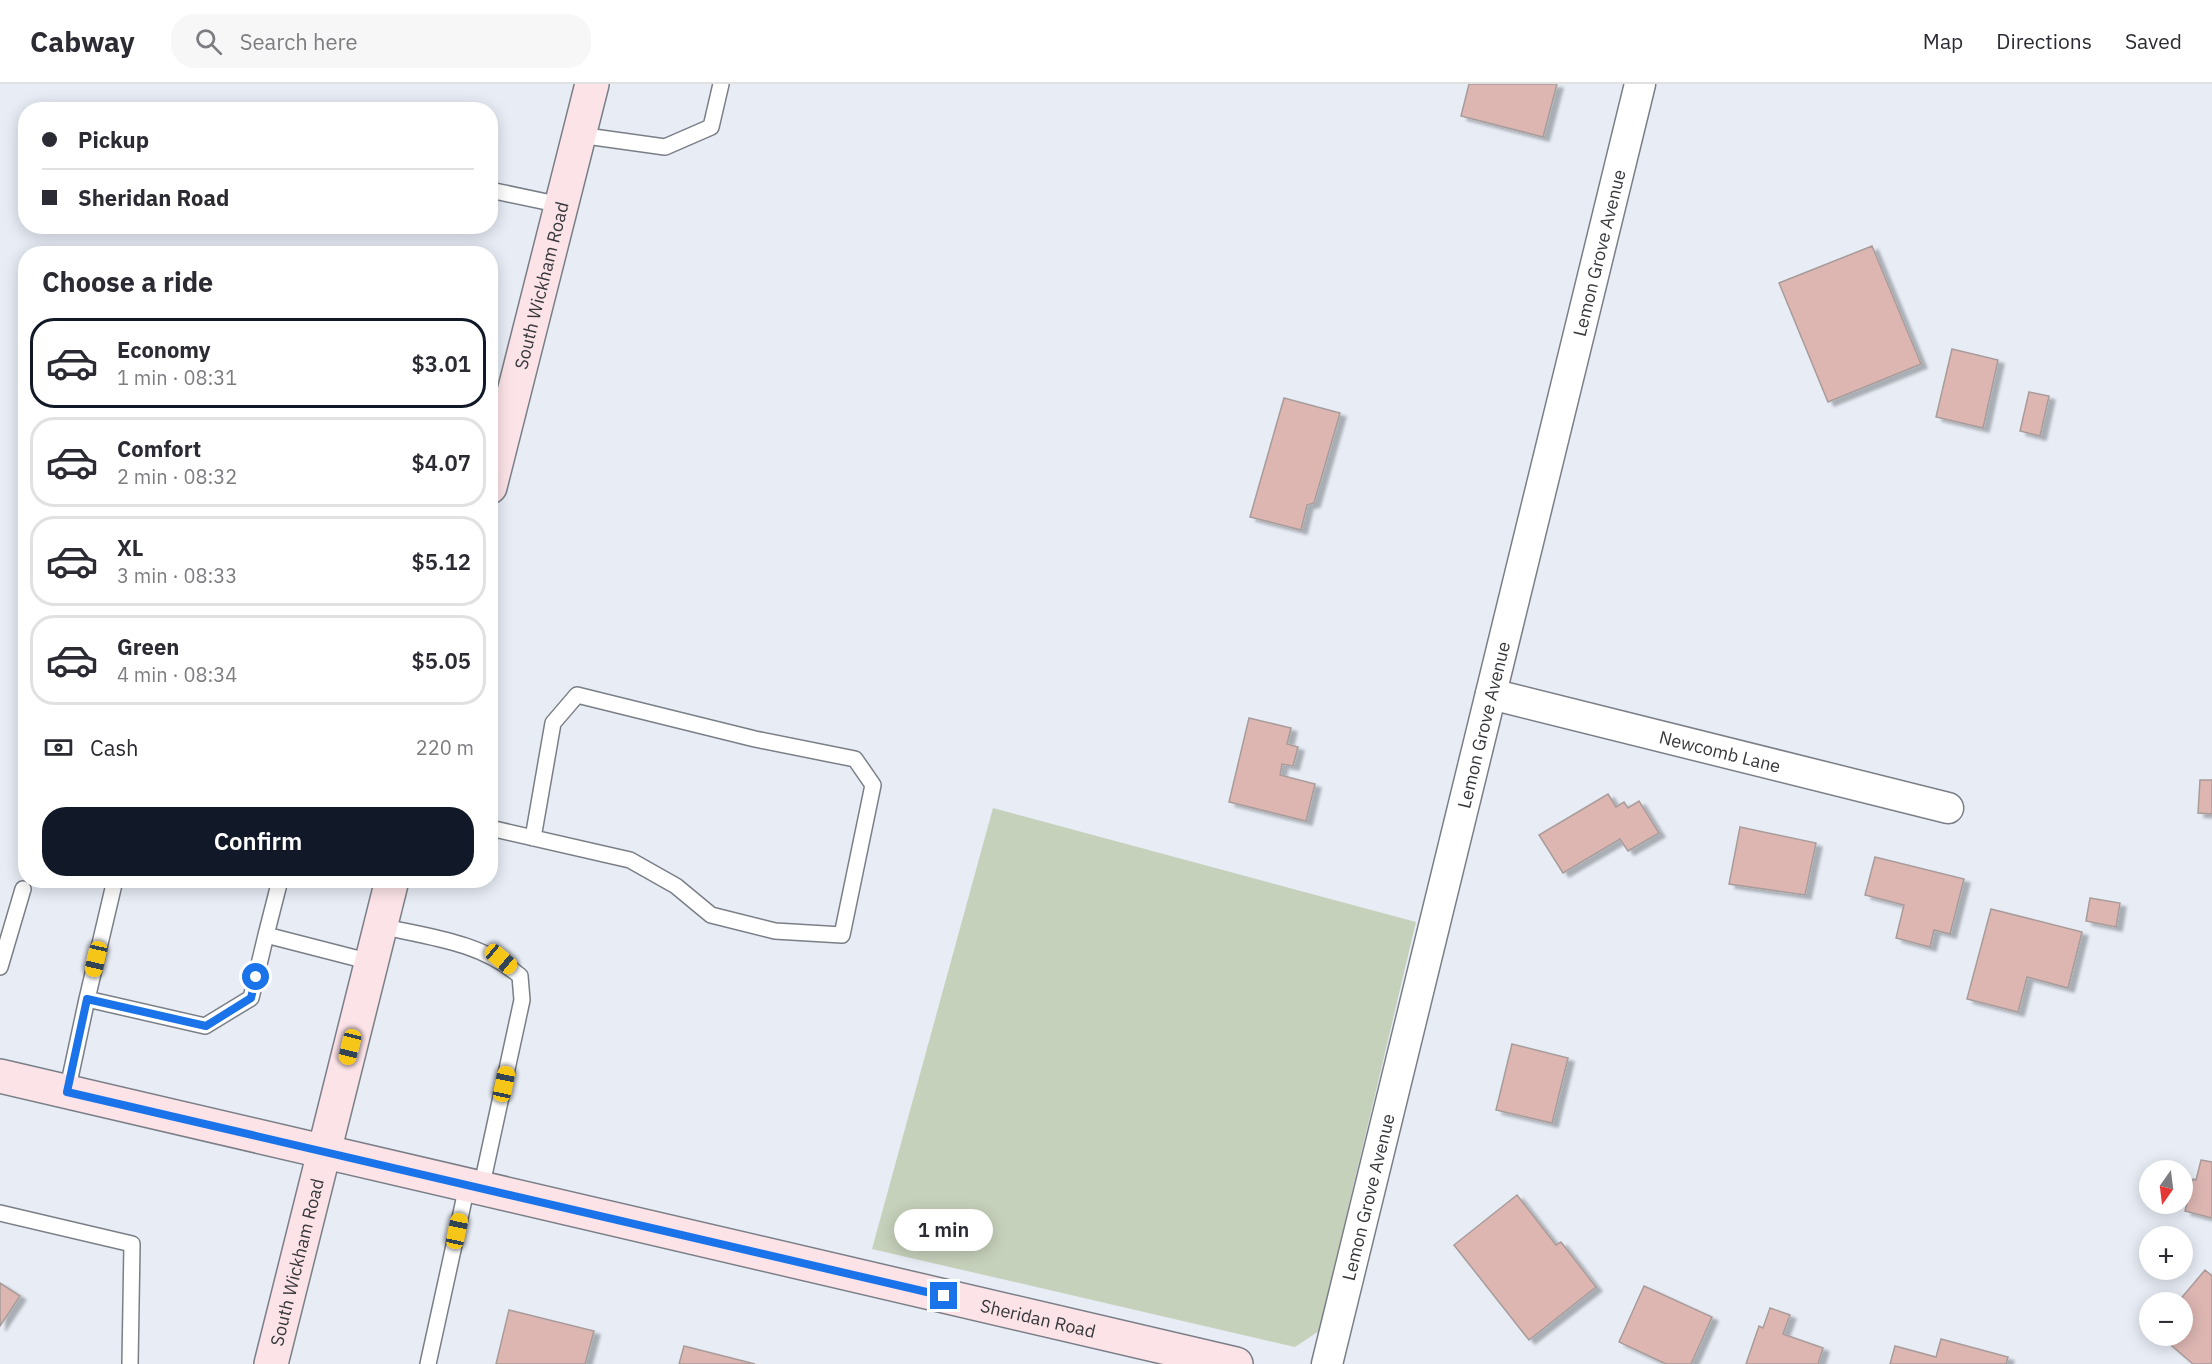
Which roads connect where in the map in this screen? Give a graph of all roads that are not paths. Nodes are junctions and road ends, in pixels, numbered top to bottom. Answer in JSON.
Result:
{"nodes":[{"id":1,"x":592,"y":84,"type":"edge"},
{"id":2,"x":721,"y":84,"type":"edge"},
{"id":3,"x":1640,"y":84,"type":"edge"},
{"id":4,"x":579,"y":135,"type":"junction"},
{"id":5,"x":498,"y":192,"type":"edge"},
{"id":6,"x":561,"y":205,"type":"junction"},
{"id":7,"x":498,"y":455,"type":"edge"},
{"id":8,"x":1491,"y":694,"type":"junction"},
{"id":9,"x":1948,"y":808,"type":"dead end"},
{"id":10,"x":498,"y":830,"type":"edge"},
{"id":11,"x":533,"y":838,"type":"junction"},
{"id":12,"x":113,"y":888,"type":"edge"},
{"id":13,"x":278,"y":888,"type":"edge"},
{"id":14,"x":390,"y":888,"type":"edge"},
{"id":15,"x":23,"y":889,"type":"dead end"},
{"id":16,"x":381,"y":926,"type":"junction"},
{"id":17,"x":266,"y":935,"type":"junction"},
{"id":18,"x":3,"y":947,"type":"edge"},
{"id":19,"x":372,"y":962,"type":"junction"},
{"id":20,"x":0,"y":967,"type":"edge"},
{"id":21,"x":87,"y":999,"type":"junction"},
{"id":22,"x":0,"y":1076,"type":"edge"},
{"id":23,"x":67,"y":1092,"type":"junction"},
{"id":24,"x":323,"y":1153,"type":"junction"},
{"id":25,"x":474,"y":1188,"type":"junction"},
{"id":26,"x":0,"y":1213,"type":"edge"},
{"id":27,"x":130,"y":1364,"type":"edge"},
{"id":28,"x":271,"y":1364,"type":"edge"},
{"id":29,"x":428,"y":1364,"type":"edge"},
{"id":30,"x":1236,"y":1364,"type":"edge"},
{"id":31,"x":1327,"y":1364,"type":"edge"}],
"edges":[{"from":1,"to":4,"type":"street","name":"South Wickham Road"},
{"from":2,"to":4,"type":"lane"},
{"from":3,"to":8,"type":"street","name":"Lemon Grove Avenue"},
{"from":4,"to":6,"type":"street","name":"South Wickham Road"},
{"from":5,"to":6,"type":"lane"},
{"from":6,"to":7,"type":"street","name":"South Wickham Road"},
{"from":8,"to":9,"type":"street","name":"Newcomb Lane"},
{"from":8,"to":31,"type":"street","name":"Lemon Grove Avenue"},
{"from":10,"to":11,"type":"lane"},
{"from":11,"to":11,"type":"lane"},
{"from":12,"to":21,"type":"lane"},
{"from":13,"to":17,"type":"lane"},
{"from":14,"to":16,"type":"street","name":"South Wickham Road"},
{"from":15,"to":18,"type":"lane"},
{"from":16,"to":19,"type":"street","name":"South Wickham Road"},
{"from":16,"to":25,"type":"lane"},
{"from":17,"to":19,"type":"lane"},
{"from":17,"to":21,"type":"lane"},
{"from":18,"to":20,"type":"lane"},
{"from":19,"to":24,"type":"street","name":"South Wickham Road"},
{"from":21,"to":23,"type":"lane"},
{"from":22,"to":23,"type":"street","name":"Sheridan Road"},
{"from":23,"to":24,"type":"street","name":"Sheridan Road"},
{"from":24,"to":25,"type":"street","name":"Sheridan Road"},
{"from":24,"to":28,"type":"street","name":"South Wickham Road"},
{"from":25,"to":29,"type":"lane"},
{"from":25,"to":30,"type":"street","name":"Sheridan Road"},
{"from":26,"to":27,"type":"lane"}]}
